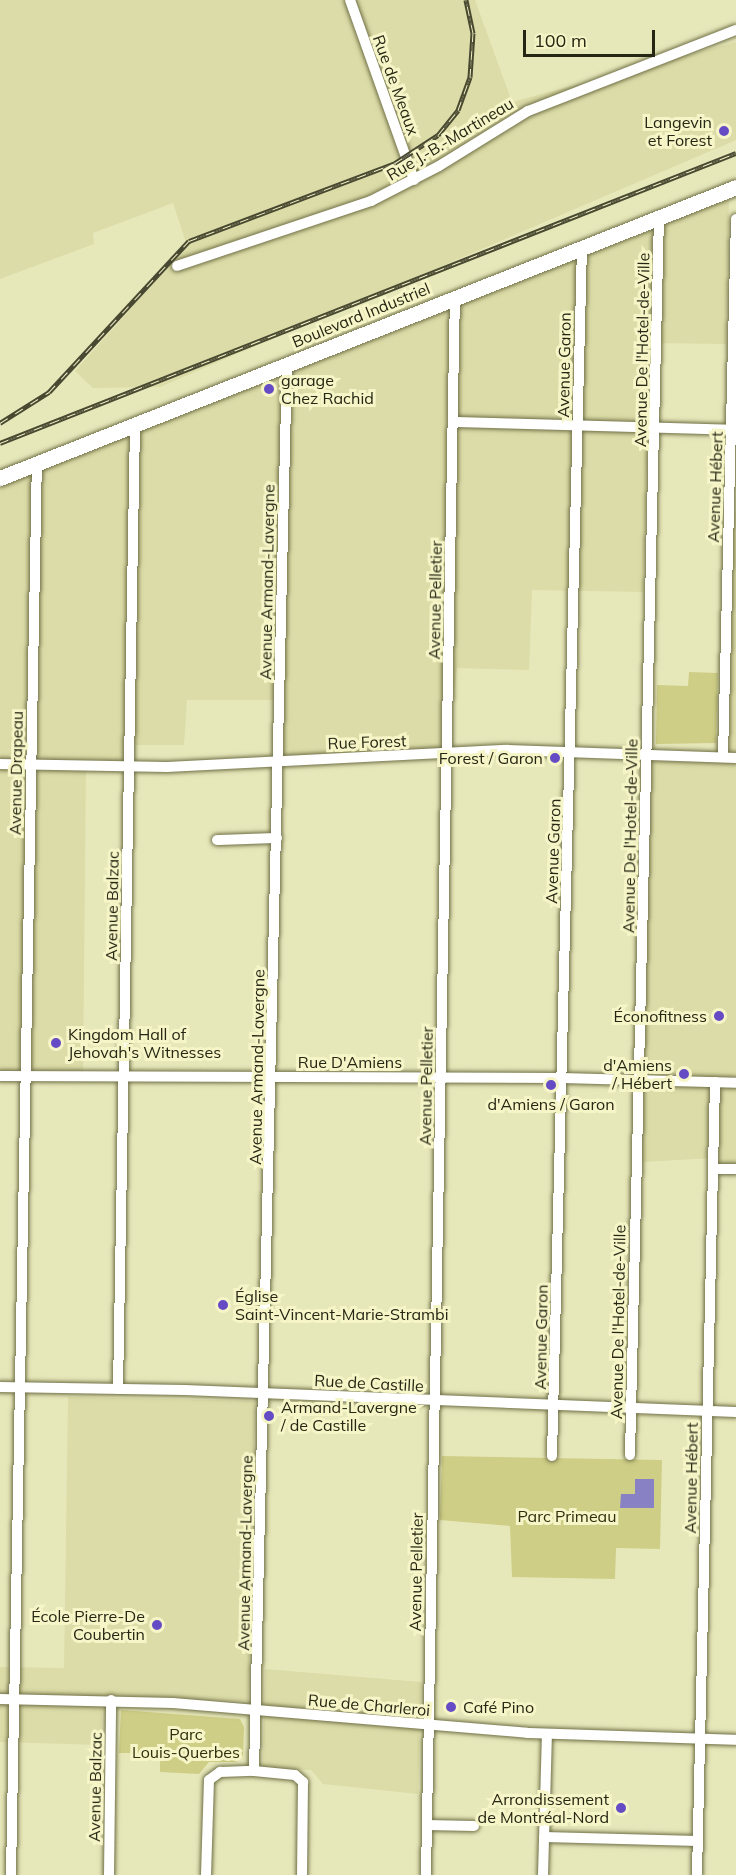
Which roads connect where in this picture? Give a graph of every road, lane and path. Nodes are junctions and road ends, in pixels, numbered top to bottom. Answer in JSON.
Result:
{"nodes":[{"id":1,"x":350,"y":0,"type":"edge"},
{"id":2,"x":736,"y":30,"type":"edge"},
{"id":3,"x":414,"y":180,"type":"junction"},
{"id":4,"x":736,"y":187,"type":"edge"},
{"id":5,"x":659,"y":217,"type":"junction"},
{"id":6,"x":736,"y":219,"type":"edge"},
{"id":7,"x":582,"y":247,"type":"junction"},
{"id":8,"x":177,"y":266,"type":"dead end"},
{"id":9,"x":455,"y":298,"type":"junction"},
{"id":10,"x":735,"y":346,"type":"edge"},
{"id":11,"x":287,"y":364,"type":"junction"},
{"id":12,"x":453,"y":422,"type":"junction"},
{"id":13,"x":135,"y":424,"type":"junction"},
{"id":14,"x":578,"y":424,"type":"junction"},
{"id":15,"x":656,"y":427,"type":"junction"},
{"id":16,"x":734,"y":430,"type":"edge"},
{"id":17,"x":37,"y":463,"type":"junction"},
{"id":18,"x":0,"y":478,"type":"edge"},
{"id":19,"x":733,"y":512,"type":"edge"},
{"id":20,"x":730,"y":676,"type":"edge"},
{"id":21,"x":570,"y":751,"type":"junction"},
{"id":22,"x":447,"y":753,"type":"junction"},
{"id":23,"x":647,"y":754,"type":"junction"},
{"id":24,"x":723,"y":757,"type":"junction"},
{"id":25,"x":736,"y":758,"type":"edge"},
{"id":26,"x":279,"y":761,"type":"junction"},
{"id":27,"x":0,"y":764,"type":"edge"},
{"id":28,"x":31,"y":765,"type":"junction"},
{"id":29,"x":130,"y":766,"type":"junction"},
{"id":30,"x":277,"y":838,"type":"junction"},
{"id":31,"x":217,"y":840,"type":"dead end"},
{"id":32,"x":0,"y":1076,"type":"edge"},
{"id":33,"x":25,"y":1077,"type":"junction"},
{"id":34,"x":271,"y":1077,"type":"junction"},
{"id":35,"x":441,"y":1077,"type":"junction"},
{"id":36,"x":562,"y":1078,"type":"junction"},
{"id":37,"x":123,"y":1079,"type":"junction"},
{"id":38,"x":639,"y":1080,"type":"junction"},
{"id":39,"x":715,"y":1082,"type":"junction"},
{"id":40,"x":736,"y":1083,"type":"edge"},
{"id":41,"x":713,"y":1169,"type":"junction"},
{"id":42,"x":736,"y":1169,"type":"edge"},
{"id":43,"x":0,"y":1387,"type":"edge"},
{"id":44,"x":20,"y":1387,"type":"junction"},
{"id":45,"x":118,"y":1389,"type":"junction"},
{"id":46,"x":263,"y":1393,"type":"junction"},
{"id":47,"x":435,"y":1401,"type":"junction"},
{"id":48,"x":555,"y":1407,"type":"junction"},
{"id":49,"x":631,"y":1409,"type":"junction"},
{"id":50,"x":708,"y":1411,"type":"junction"},
{"id":51,"x":736,"y":1412,"type":"edge"},
{"id":52,"x":552,"y":1455,"type":"dead end"},
{"id":53,"x":630,"y":1455,"type":"dead end"},
{"id":54,"x":0,"y":1699,"type":"edge"},
{"id":55,"x":14,"y":1699,"type":"junction"},
{"id":56,"x":111,"y":1700,"type":"junction"},
{"id":57,"x":256,"y":1710,"type":"junction"},
{"id":58,"x":428,"y":1725,"type":"junction"},
{"id":59,"x":547,"y":1734,"type":"junction"},
{"id":60,"x":701,"y":1739,"type":"junction"},
{"id":61,"x":736,"y":1740,"type":"edge"},
{"id":62,"x":254,"y":1771,"type":"junction"},
{"id":63,"x":427,"y":1825,"type":"junction"},
{"id":64,"x":474,"y":1826,"type":"dead end"},
{"id":65,"x":544,"y":1837,"type":"junction"},
{"id":66,"x":698,"y":1842,"type":"junction"},
{"id":67,"x":11,"y":1875,"type":"edge"},
{"id":68,"x":109,"y":1875,"type":"edge"},
{"id":69,"x":206,"y":1875,"type":"edge"},
{"id":70,"x":302,"y":1875,"type":"edge"},
{"id":71,"x":426,"y":1875,"type":"edge"},
{"id":72,"x":543,"y":1875,"type":"edge"},
{"id":73,"x":697,"y":1875,"type":"edge"}],
"edges":[{"from":1,"to":3,"type":"street","name":"Rue de Meaux"},
{"from":2,"to":3,"type":"street","name":"Rue J.-B.-Martineau"},
{"from":3,"to":8,"type":"street","name":"Rue J.-B.-Martineau"},
{"from":4,"to":5,"type":"street","name":"Boulevard Industriel"},
{"from":5,"to":7,"type":"street","name":"Boulevard Industriel"},
{"from":5,"to":15,"type":"street","name":"Avenue De l'Hotel-de-Ville"},
{"from":6,"to":10,"type":"street","name":"Avenue Hébert"},
{"from":7,"to":9,"type":"street","name":"Boulevard Industriel"},
{"from":7,"to":14,"type":"street","name":"Avenue Garon"},
{"from":9,"to":11,"type":"street","name":"Boulevard Industriel"},
{"from":9,"to":12,"type":"street","name":"Avenue Pelletier"},
{"from":10,"to":16,"type":"street","name":"Avenue Hébert"},
{"from":11,"to":13,"type":"street","name":"Boulevard Industriel"},
{"from":11,"to":26,"type":"street","name":"Avenue Armand-Lavergne"},
{"from":12,"to":14,"type":"street"},
{"from":12,"to":22,"type":"street","name":"Avenue Pelletier"},
{"from":13,"to":17,"type":"street","name":"Boulevard Industriel"},
{"from":13,"to":29,"type":"street","name":"Avenue Balzac"},
{"from":14,"to":15,"type":"street"},
{"from":14,"to":21,"type":"street","name":"Avenue Garon"},
{"from":15,"to":16,"type":"street"},
{"from":15,"to":23,"type":"street","name":"Avenue De l'Hotel-de-Ville"},
{"from":16,"to":19,"type":"street","name":"Avenue Hébert"},
{"from":17,"to":18,"type":"street","name":"Boulevard Industriel"},
{"from":17,"to":28,"type":"street","name":"Avenue Drapeau"},
{"from":19,"to":20,"type":"street","name":"Avenue Hébert"},
{"from":20,"to":24,"type":"street","name":"Avenue Hébert"},
{"from":21,"to":22,"type":"street","name":"Rue Forest"},
{"from":21,"to":23,"type":"street","name":"Rue Forest"},
{"from":21,"to":36,"type":"street","name":"Avenue Garon"},
{"from":22,"to":26,"type":"street","name":"Rue Forest"},
{"from":22,"to":35,"type":"street","name":"Avenue Pelletier"},
{"from":23,"to":24,"type":"street","name":"Rue Forest"},
{"from":23,"to":38,"type":"street","name":"Avenue De l'Hotel-de-Ville"},
{"from":24,"to":25,"type":"street","name":"Rue Forest"},
{"from":26,"to":29,"type":"street","name":"Rue Forest"},
{"from":26,"to":30,"type":"street","name":"Avenue Armand-Lavergne"},
{"from":27,"to":28,"type":"street","name":"Rue Forest"},
{"from":28,"to":29,"type":"street","name":"Rue Forest"},
{"from":28,"to":33,"type":"street","name":"Avenue Drapeau"},
{"from":29,"to":37,"type":"street","name":"Avenue Balzac"},
{"from":30,"to":31,"type":"street"},
{"from":30,"to":34,"type":"street","name":"Avenue Armand-Lavergne"},
{"from":32,"to":33,"type":"street","name":"Rue D'Amiens"},
{"from":33,"to":37,"type":"street","name":"Rue D'Amiens"},
{"from":33,"to":44,"type":"street","name":"Avenue Drapeau"},
{"from":34,"to":35,"type":"street","name":"Rue D'Amiens"},
{"from":34,"to":37,"type":"street","name":"Rue D'Amiens"},
{"from":34,"to":46,"type":"street","name":"Avenue Armand-Lavergne"},
{"from":35,"to":36,"type":"street","name":"Rue D'Amiens"},
{"from":35,"to":47,"type":"street","name":"Avenue Pelletier"},
{"from":36,"to":38,"type":"street","name":"Rue D'Amiens"},
{"from":36,"to":48,"type":"street","name":"Avenue Garon"},
{"from":37,"to":45,"type":"street","name":"Avenue Balzac"},
{"from":38,"to":39,"type":"street","name":"Rue D'Amiens"},
{"from":38,"to":49,"type":"street","name":"Avenue De l'Hotel-de-Ville"},
{"from":39,"to":40,"type":"street","name":"Rue D'Amiens"},
{"from":39,"to":41,"type":"street","name":"Avenue Hébert"},
{"from":41,"to":42,"type":"street"},
{"from":41,"to":50,"type":"street","name":"Avenue Hébert"},
{"from":43,"to":44,"type":"street","name":"Rue de Castille"},
{"from":44,"to":45,"type":"street","name":"Rue de Castille"},
{"from":44,"to":55,"type":"street","name":"Avenue Drapeau"},
{"from":45,"to":46,"type":"street","name":"Rue de Castille"},
{"from":46,"to":47,"type":"street","name":"Rue de Castille"},
{"from":46,"to":57,"type":"street","name":"Avenue Armand-Lavergne"},
{"from":47,"to":48,"type":"street","name":"Rue de Castille"},
{"from":47,"to":58,"type":"street","name":"Avenue Pelletier"},
{"from":48,"to":49,"type":"street","name":"Rue de Castille"},
{"from":48,"to":52,"type":"street","name":"Avenue Garon"},
{"from":49,"to":50,"type":"street","name":"Rue de Castille"},
{"from":49,"to":53,"type":"street","name":"Avenue De l'Hotel-de-Ville"},
{"from":50,"to":51,"type":"street","name":"Rue de Castille"},
{"from":50,"to":60,"type":"street","name":"Avenue Hébert"},
{"from":54,"to":55,"type":"street","name":"Rue de Charleroi"},
{"from":55,"to":56,"type":"street","name":"Rue de Charleroi"},
{"from":55,"to":67,"type":"street","name":"Avenue Drapeau"},
{"from":56,"to":57,"type":"street","name":"Rue de Charleroi"},
{"from":56,"to":68,"type":"street","name":"Avenue Balzac"},
{"from":57,"to":58,"type":"street","name":"Rue de Charleroi"},
{"from":57,"to":62,"type":"street","name":"Avenue Armand-Lavergne"},
{"from":58,"to":59,"type":"street","name":"Rue de Charleroi"},
{"from":58,"to":63,"type":"street","name":"Avenue Pelletier"},
{"from":59,"to":60,"type":"street","name":"Rue de Charleroi"},
{"from":59,"to":65,"type":"street"},
{"from":60,"to":61,"type":"street","name":"Rue de Charleroi"},
{"from":60,"to":66,"type":"street","name":"Avenue Hébert"},
{"from":62,"to":69,"type":"street"},
{"from":62,"to":70,"type":"street"},
{"from":63,"to":64,"type":"street"},
{"from":63,"to":71,"type":"street","name":"Avenue Pelletier"},
{"from":65,"to":66,"type":"street"},
{"from":65,"to":72,"type":"street"},
{"from":66,"to":73,"type":"street","name":"Avenue Hébert"}]}
